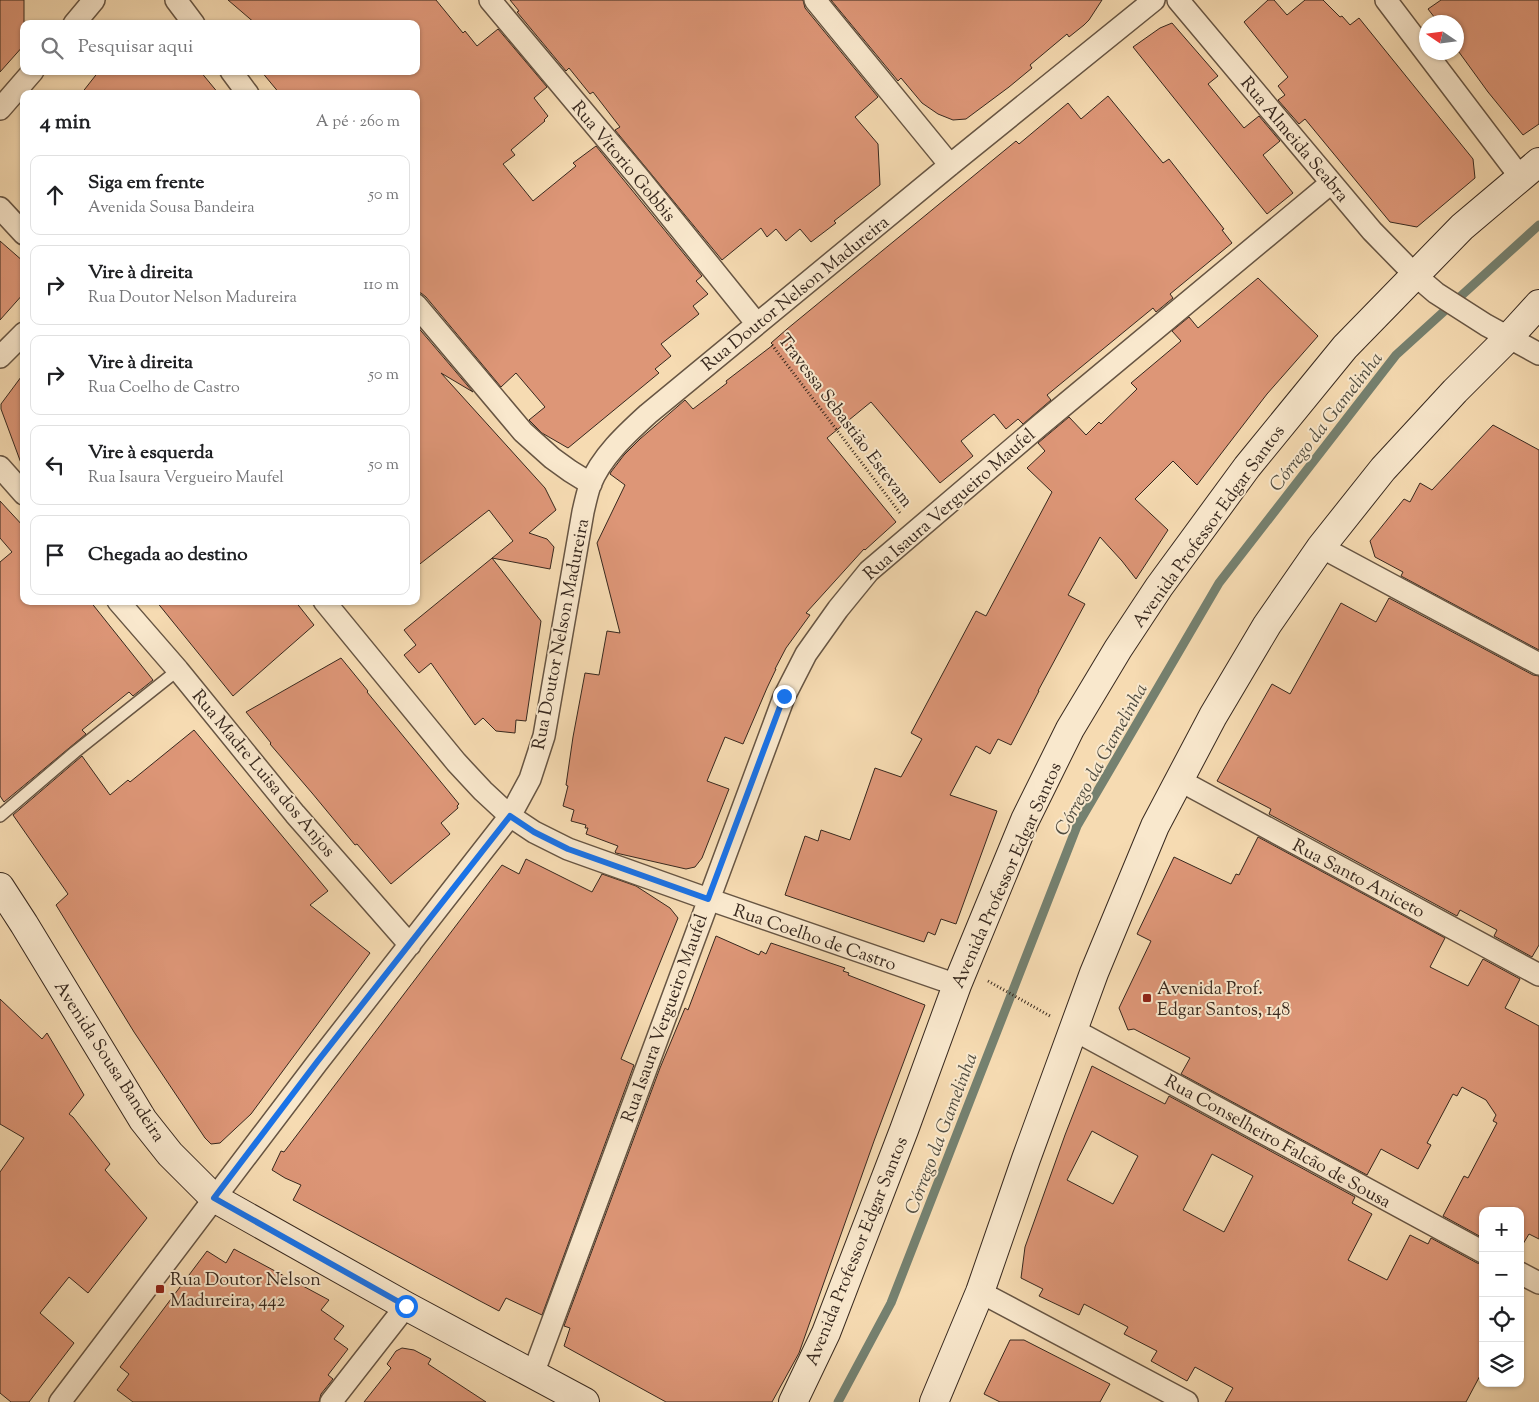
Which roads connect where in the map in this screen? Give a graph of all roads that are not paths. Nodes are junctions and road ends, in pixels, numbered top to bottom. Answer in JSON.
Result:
{"nodes":[{"id":1,"x":94,"y":0,"type":"edge"},
{"id":2,"x":176,"y":0,"type":"edge"},
{"id":3,"x":490,"y":0,"type":"edge"},
{"id":4,"x":815,"y":0,"type":"edge"},
{"id":5,"x":1178,"y":0,"type":"edge"},
{"id":6,"x":1386,"y":0,"type":"edge"},
{"id":7,"x":1149,"y":2,"type":"edge"},
{"id":8,"x":77,"y":20,"type":"edge"},
{"id":9,"x":191,"y":20,"type":"edge"},
{"id":10,"x":30,"y":75,"type":"edge"},
{"id":11,"x":234,"y":75,"type":"edge"},
{"id":12,"x":245,"y":90,"type":"edge"},
{"id":13,"x":0,"y":109,"type":"edge"},
{"id":14,"x":950,"y":165,"type":"junction"},
{"id":15,"x":1530,"y":170,"type":"edge"},
{"id":16,"x":1331,"y":183,"type":"junction"},
{"id":17,"x":0,"y":208,"type":"edge"},
{"id":18,"x":20,"y":230,"type":"edge"},
{"id":19,"x":1415,"y":275,"type":"junction"},
{"id":20,"x":1539,"y":304,"type":"edge"},
{"id":21,"x":420,"y":309,"type":"edge"},
{"id":22,"x":757,"y":324,"type":"junction"},
{"id":23,"x":1497,"y":331,"type":"junction"},
{"id":24,"x":20,"y":337,"type":"edge"},
{"id":25,"x":1539,"y":354,"type":"edge"},
{"id":26,"x":0,"y":357,"type":"edge"},
{"id":27,"x":0,"y":467,"type":"edge"},
{"id":28,"x":591,"y":484,"type":"junction"},
{"id":29,"x":20,"y":490,"type":"edge"},
{"id":30,"x":1321,"y":547,"type":"junction"},
{"id":31,"x":121,"y":605,"type":"edge"},
{"id":32,"x":327,"y":605,"type":"edge"},
{"id":33,"x":1539,"y":664,"type":"edge"},
{"id":34,"x":178,"y":670,"type":"junction"},
{"id":35,"x":1179,"y":780,"type":"junction"},
{"id":36,"x":0,"y":816,"type":"edge"},
{"id":37,"x":510,"y":816,"type":"junction"},
{"id":38,"x":0,"y":887,"type":"edge"},
{"id":39,"x":708,"y":899,"type":"junction"},
{"id":40,"x":410,"y":945,"type":"junction"},
{"id":41,"x":1539,"y":975,"type":"edge"},
{"id":42,"x":957,"y":985,"type":"junction"},
{"id":43,"x":1074,"y":1030,"type":"junction"},
{"id":44,"x":214,"y":1198,"type":"junction"},
{"id":45,"x":1479,"y":1250,"type":"edge"},
{"id":46,"x":1524,"y":1275,"type":"edge"},
{"id":47,"x":1539,"y":1283,"type":"edge"},
{"id":48,"x":980,"y":1292,"type":"junction"},
{"id":49,"x":406,"y":1306,"type":"junction"},
{"id":50,"x":533,"y":1374,"type":"junction"},
{"id":51,"x":60,"y":1402,"type":"edge"},
{"id":52,"x":331,"y":1402,"type":"edge"},
{"id":53,"x":585,"y":1402,"type":"edge"},
{"id":54,"x":793,"y":1402,"type":"edge"},
{"id":55,"x":934,"y":1402,"type":"edge"},
{"id":56,"x":1187,"y":1402,"type":"edge"}],
"edges":[{"from":1,"to":8,"type":"street"},
{"from":2,"to":9,"type":"street"},
{"from":3,"to":22,"type":"street","name":"Rua Vitorio Gobbis"},
{"from":4,"to":14,"type":"street"},
{"from":5,"to":16,"type":"street","name":"Rua Almeida Seabra"},
{"from":6,"to":15,"type":"street"},
{"from":7,"to":14,"type":"street","name":"Rua Doutor Nelson Madureira"},
{"from":10,"to":13,"type":"street"},
{"from":11,"to":12,"type":"street"},
{"from":14,"to":22,"type":"street","name":"Rua Doutor Nelson Madureira"},
{"from":15,"to":19,"type":"main road","name":"Avenida Professor Edgar Santos"},
{"from":16,"to":19,"type":"street","name":"Rua Almeida Seabra"},
{"from":16,"to":39,"type":"street","name":"Rua Isaura Vergueiro Maufel"},
{"from":17,"to":18,"type":"street"},
{"from":19,"to":23,"type":"street","name":"Rua Almeida Seabra"},
{"from":19,"to":42,"type":"main road","name":"Avenida Professor Edgar Santos"},
{"from":20,"to":23,"type":"main road"},
{"from":21,"to":28,"type":"street"},
{"from":22,"to":28,"type":"street","name":"Rua Doutor Nelson Madureira"},
{"from":23,"to":25,"type":"street","name":"Rua Almeida Seabra"},
{"from":23,"to":30,"type":"main road"},
{"from":24,"to":26,"type":"street"},
{"from":27,"to":29,"type":"street"},
{"from":28,"to":37,"type":"street","name":"Rua Doutor Nelson Madureira"},
{"from":30,"to":33,"type":"street"},
{"from":30,"to":35,"type":"main road"},
{"from":31,"to":34,"type":"street","name":"Rua Madre Luisa dos Anjos"},
{"from":32,"to":37,"type":"street"},
{"from":34,"to":36,"type":"lane"},
{"from":34,"to":40,"type":"street","name":"Rua Madre Luisa dos Anjos"},
{"from":35,"to":41,"type":"street","name":"Rua Santo Aniceto"},
{"from":35,"to":43,"type":"main road"},
{"from":37,"to":39,"type":"street","name":"Rua Coelho de Castro"},
{"from":37,"to":40,"type":"street","name":"Rua Doutor Nelson Madureira"},
{"from":38,"to":44,"type":"main road","name":"Avenida Sousa Bandeira"},
{"from":39,"to":42,"type":"street","name":"Rua Coelho de Castro"},
{"from":39,"to":50,"type":"street","name":"Rua Isaura Vergueiro Maufel"},
{"from":40,"to":44,"type":"street","name":"Rua Doutor Nelson Madureira"},
{"from":42,"to":54,"type":"main road","name":"Avenida Professor Edgar Santos"},
{"from":43,"to":45,"type":"street","name":"Rua Conselheiro Falcão de Sousa"},
{"from":43,"to":48,"type":"main road"},
{"from":44,"to":49,"type":"main road","name":"Avenida Sousa Bandeira"},
{"from":44,"to":51,"type":"street","name":"Rua Doutor Nelson Madureira"},
{"from":46,"to":47,"type":"street"},
{"from":48,"to":55,"type":"main road"},
{"from":48,"to":56,"type":"street"},
{"from":49,"to":50,"type":"main road","name":"Avenida Sousa Bandeira"},
{"from":49,"to":52,"type":"street"},
{"from":50,"to":53,"type":"main road","name":"Avenida Sousa Bandeira"}]}
